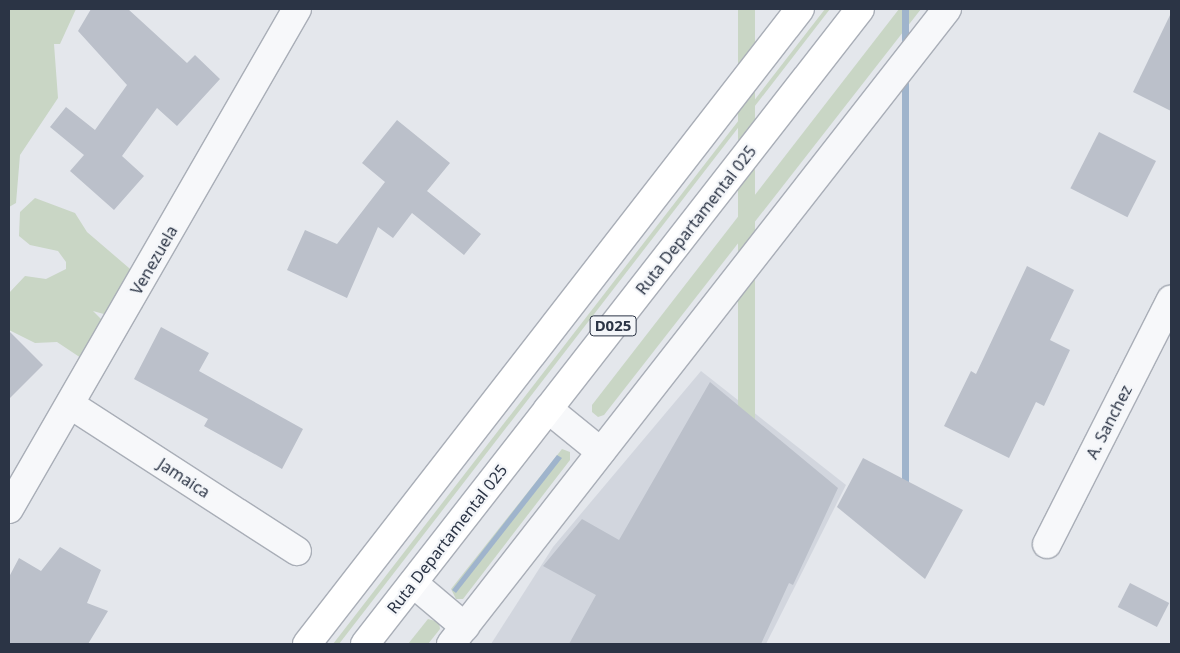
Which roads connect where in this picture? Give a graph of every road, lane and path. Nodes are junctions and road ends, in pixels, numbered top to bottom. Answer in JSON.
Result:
{"nodes":[{"id":1,"x":297,"y":9,"type":"edge"},
{"id":2,"x":800,"y":9,"type":"edge"},
{"id":3,"x":860,"y":9,"type":"edge"},
{"id":4,"x":947,"y":9,"type":"edge"},
{"id":5,"x":1171,"y":300,"type":"edge"},
{"id":6,"x":71,"y":405,"type":"junction"},
{"id":7,"x":548,"y":409,"type":"junction"},
{"id":8,"x":601,"y":452,"type":"junction"},
{"id":9,"x":9,"y":509,"type":"edge"},
{"id":10,"x":1047,"y":544,"type":"dead end"},
{"id":11,"x":297,"y":551,"type":"dead end"},
{"id":12,"x":413,"y":583,"type":"junction"},
{"id":13,"x":458,"y":636,"type":"edge"},
{"id":14,"x":307,"y":644,"type":"edge"},
{"id":15,"x":365,"y":644,"type":"edge"}],
"edges":[{"from":1,"to":6,"type":"street","name":"Venezuela"},
{"from":2,"to":14,"type":"highway","number":"D025"},
{"from":3,"to":7,"type":"highway","name":"Ruta Departamental 025","number":"D025"},
{"from":4,"to":8,"type":"street"},
{"from":5,"to":10,"type":"street","name":"A. Sanchez"},
{"from":6,"to":9,"type":"street","name":"Venezuela"},
{"from":6,"to":11,"type":"street","name":"Jamaica"},
{"from":7,"to":8,"type":"street"},
{"from":7,"to":12,"type":"highway","name":"Ruta Departamental 025","number":"D025"},
{"from":8,"to":13,"type":"street"},
{"from":12,"to":13,"type":"street"},
{"from":12,"to":15,"type":"highway","name":"Ruta Departamental 025","number":"D025"}]}
